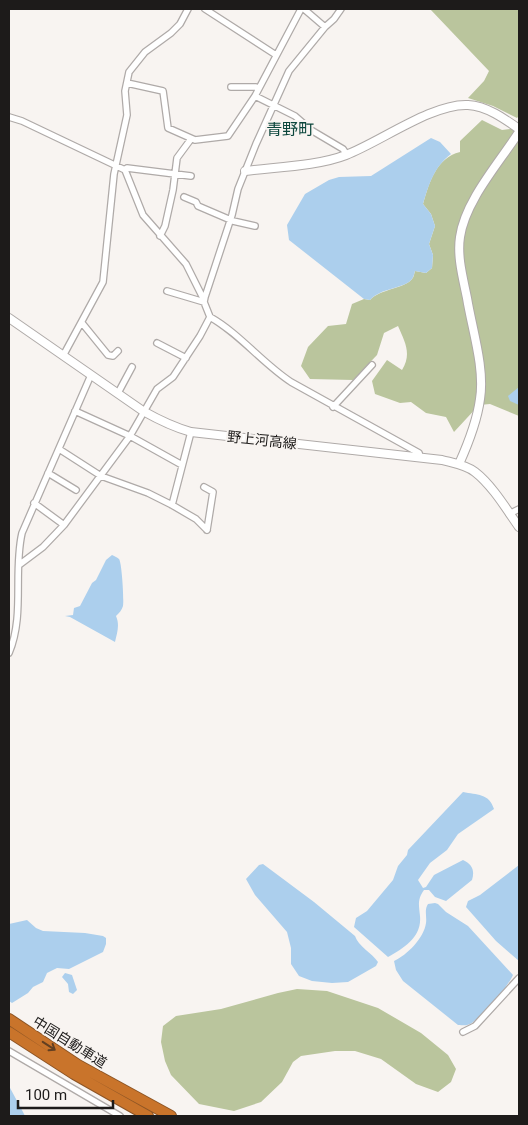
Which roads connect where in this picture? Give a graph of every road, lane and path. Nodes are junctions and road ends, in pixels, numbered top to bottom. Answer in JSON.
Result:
{"nodes":[{"id":1,"x":188,"y":9,"type":"edge"},
{"id":2,"x":205,"y":9,"type":"edge"},
{"id":3,"x":302,"y":9,"type":"edge"},
{"id":4,"x":341,"y":9,"type":"edge"},
{"id":5,"x":325,"y":28,"type":"junction"},
{"id":6,"x":276,"y":55,"type":"junction"},
{"id":7,"x":127,"y":83,"type":"junction"},
{"id":8,"x":231,"y":87,"type":"dead end"},
{"id":9,"x":259,"y":88,"type":"junction"},
{"id":10,"x":255,"y":96,"type":"junction"},
{"id":11,"x":274,"y":105,"type":"junction"},
{"id":12,"x":9,"y":117,"type":"edge"},
{"id":13,"x":519,"y":131,"type":"edge"},
{"id":14,"x":191,"y":139,"type":"junction"},
{"id":15,"x":347,"y":155,"type":"junction"},
{"id":16,"x":116,"y":165,"type":"junction"},
{"id":17,"x":125,"y":170,"type":"junction"},
{"id":18,"x":245,"y":171,"type":"junction"},
{"id":19,"x":174,"y":172,"type":"junction"},
{"id":20,"x":191,"y":176,"type":"dead end"},
{"id":21,"x":184,"y":197,"type":"dead end"},
{"id":22,"x":230,"y":220,"type":"junction"},
{"id":23,"x":255,"y":226,"type":"dead end"},
{"id":24,"x":160,"y":236,"type":"junction"},
{"id":25,"x":167,"y":291,"type":"dead end"},
{"id":26,"x":204,"y":300,"type":"junction"},
{"id":27,"x":210,"y":317,"type":"junction"},
{"id":28,"x":9,"y":318,"type":"edge"},
{"id":29,"x":82,"y":323,"type":"junction"},
{"id":30,"x":157,"y":343,"type":"dead end"},
{"id":31,"x":118,"y":351,"type":"dead end"},
{"id":32,"x":63,"y":356,"type":"junction"},
{"id":33,"x":186,"y":358,"type":"junction"},
{"id":34,"x":372,"y":365,"type":"dead end"},
{"id":35,"x":132,"y":367,"type":"dead end"},
{"id":36,"x":91,"y":375,"type":"junction"},
{"id":37,"x":118,"y":393,"type":"junction"},
{"id":38,"x":334,"y":407,"type":"junction"},
{"id":39,"x":75,"y":411,"type":"junction"},
{"id":40,"x":144,"y":411,"type":"junction"},
{"id":41,"x":190,"y":432,"type":"junction"},
{"id":42,"x":130,"y":436,"type":"junction"},
{"id":43,"x":59,"y":448,"type":"junction"},
{"id":44,"x":420,"y":458,"type":"junction"},
{"id":45,"x":459,"y":464,"type":"junction"},
{"id":46,"x":182,"y":465,"type":"junction"},
{"id":47,"x":48,"y":473,"type":"junction"},
{"id":48,"x":101,"y":476,"type":"junction"},
{"id":49,"x":204,"y":487,"type":"dead end"},
{"id":50,"x":76,"y":490,"type":"dead end"},
{"id":51,"x":34,"y":503,"type":"junction"},
{"id":52,"x":172,"y":505,"type":"junction"},
{"id":53,"x":519,"y":509,"type":"edge"},
{"id":54,"x":509,"y":514,"type":"junction"},
{"id":55,"x":64,"y":525,"type":"junction"},
{"id":56,"x":519,"y":527,"type":"edge"},
{"id":57,"x":19,"y":565,"type":"junction"},
{"id":58,"x":9,"y":653,"type":"edge"},
{"id":59,"x":519,"y":978,"type":"edge"},
{"id":60,"x":9,"y":1019,"type":"edge"},
{"id":61,"x":9,"y":1032,"type":"edge"},
{"id":62,"x":463,"y":1032,"type":"dead end"},
{"id":63,"x":9,"y":1051,"type":"edge"},
{"id":64,"x":120,"y":1116,"type":"edge"},
{"id":65,"x":148,"y":1116,"type":"edge"},
{"id":66,"x":170,"y":1116,"type":"edge"}],
"edges":[{"from":1,"to":7,"type":"street"},
{"from":2,"to":6,"type":"street"},
{"from":3,"to":5,"type":"street"},
{"from":3,"to":6,"type":"street"},
{"from":4,"to":5,"type":"street"},
{"from":5,"to":11,"type":"street"},
{"from":6,"to":9,"type":"street"},
{"from":7,"to":14,"type":"street"},
{"from":7,"to":16,"type":"street"},
{"from":8,"to":9,"type":"street"},
{"from":9,"to":10,"type":"street"},
{"from":10,"to":11,"type":"street"},
{"from":10,"to":14,"type":"street"},
{"from":11,"to":15,"type":"street"},
{"from":11,"to":18,"type":"street"},
{"from":12,"to":16,"type":"street"},
{"from":13,"to":15,"type":"street"},
{"from":13,"to":45,"type":"street"},
{"from":14,"to":19,"type":"street"},
{"from":15,"to":18,"type":"street"},
{"from":16,"to":17,"type":"street"},
{"from":16,"to":29,"type":"street"},
{"from":17,"to":19,"type":"street"},
{"from":17,"to":24,"type":"street"},
{"from":18,"to":22,"type":"street"},
{"from":19,"to":20,"type":"street"},
{"from":19,"to":24,"type":"street"},
{"from":21,"to":22,"type":"street"},
{"from":22,"to":23,"type":"street"},
{"from":22,"to":26,"type":"street"},
{"from":24,"to":26,"type":"street"},
{"from":25,"to":26,"type":"street"},
{"from":26,"to":27,"type":"street"},
{"from":27,"to":33,"type":"street"},
{"from":27,"to":38,"type":"street"},
{"from":28,"to":32,"type":"street","name":"野上河高線"},
{"from":29,"to":31,"type":"street"},
{"from":29,"to":32,"type":"street"},
{"from":30,"to":33,"type":"street"},
{"from":32,"to":36,"type":"street","name":"野上河高線"},
{"from":33,"to":40,"type":"street"},
{"from":34,"to":38,"type":"street"},
{"from":35,"to":37,"type":"street"},
{"from":36,"to":37,"type":"street","name":"野上河高線"},
{"from":36,"to":39,"type":"street"},
{"from":37,"to":40,"type":"street","name":"野上河高線"},
{"from":38,"to":44,"type":"street"},
{"from":39,"to":42,"type":"street"},
{"from":39,"to":43,"type":"street"},
{"from":40,"to":41,"type":"street","name":"野上河高線"},
{"from":40,"to":42,"type":"street"},
{"from":41,"to":44,"type":"street","name":"野上河高線"},
{"from":41,"to":46,"type":"street"},
{"from":42,"to":46,"type":"street"},
{"from":42,"to":48,"type":"street"},
{"from":43,"to":47,"type":"street"},
{"from":43,"to":48,"type":"street"},
{"from":44,"to":45,"type":"street","name":"野上河高線"},
{"from":45,"to":54,"type":"street","name":"野上河高線"},
{"from":46,"to":52,"type":"street"},
{"from":47,"to":50,"type":"street"},
{"from":47,"to":51,"type":"street"},
{"from":48,"to":52,"type":"street"},
{"from":48,"to":55,"type":"street"},
{"from":49,"to":52,"type":"street"},
{"from":51,"to":55,"type":"street"},
{"from":51,"to":57,"type":"street"},
{"from":53,"to":54,"type":"street"},
{"from":54,"to":56,"type":"street","name":"野上河高線"},
{"from":55,"to":57,"type":"street"},
{"from":57,"to":58,"type":"street"},
{"from":59,"to":62,"type":"street"},
{"from":60,"to":66,"type":"highway","name":"中国自動車道","one_way":true},
{"from":61,"to":65,"type":"highway","name":"中国自動車道"},
{"from":63,"to":64,"type":"street"}]}
